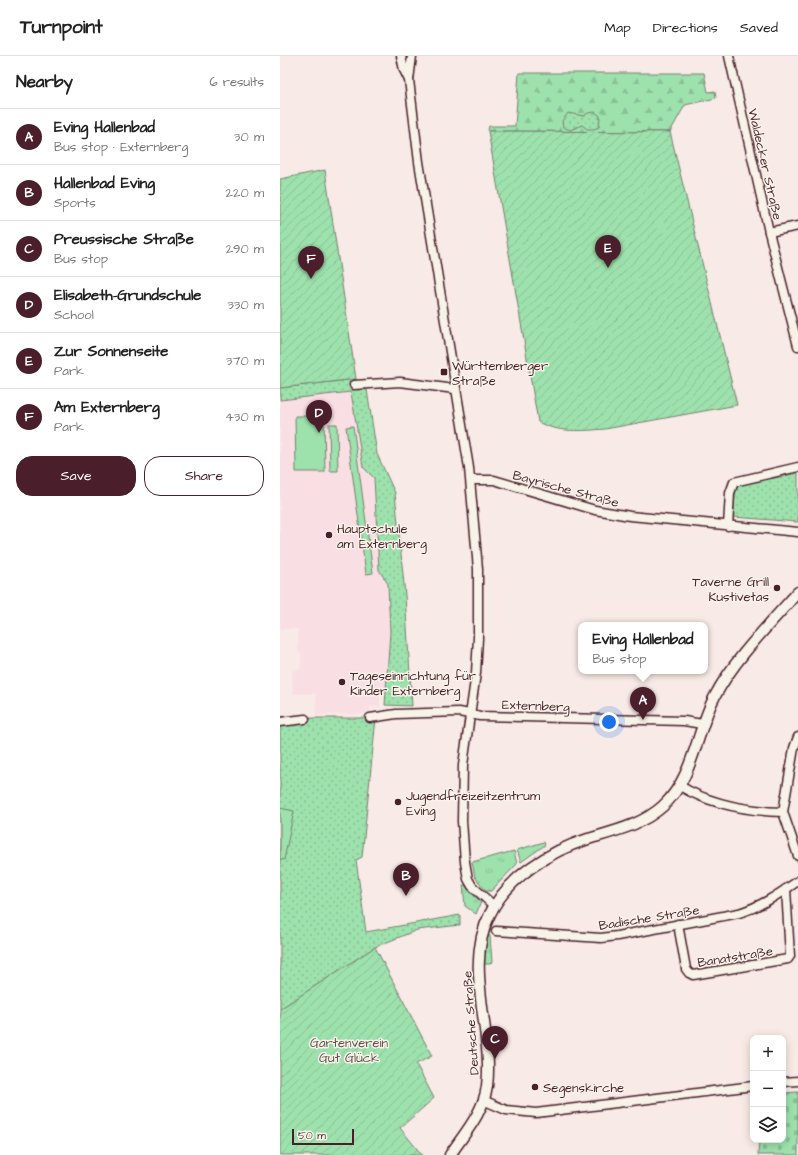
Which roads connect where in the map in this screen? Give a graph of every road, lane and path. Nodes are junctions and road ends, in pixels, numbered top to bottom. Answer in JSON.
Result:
{"nodes":[{"id":1,"x":401,"y":56,"type":"edge"},
{"id":2,"x":412,"y":56,"type":"edge"},
{"id":3,"x":729,"y":56,"type":"edge"},
{"id":4,"x":409,"y":80,"type":"junction"},
{"id":5,"x":798,"y":226,"type":"edge"},
{"id":6,"x":769,"y":232,"type":"junction"},
{"id":7,"x":798,"y":346,"type":"edge"},
{"id":8,"x":354,"y":385,"type":"dead end"},
{"id":9,"x":456,"y":389,"type":"junction"},
{"id":10,"x":798,"y":467,"type":"edge"},
{"id":11,"x":471,"y":480,"type":"junction"},
{"id":12,"x":728,"y":526,"type":"junction"},
{"id":13,"x":798,"y":532,"type":"edge"},
{"id":14,"x":798,"y":592,"type":"edge"},
{"id":15,"x":471,"y":714,"type":"junction"},
{"id":16,"x":370,"y":718,"type":"dead end"},
{"id":17,"x":305,"y":719,"type":"dead end"},
{"id":18,"x":280,"y":722,"type":"edge"},
{"id":19,"x":702,"y":724,"type":"junction"},
{"id":20,"x":798,"y":737,"type":"edge"},
{"id":21,"x":680,"y":786,"type":"junction"},
{"id":22,"x":783,"y":812,"type":"junction"},
{"id":23,"x":798,"y":856,"type":"edge"},
{"id":24,"x":798,"y":881,"type":"edge"},
{"id":25,"x":786,"y":889,"type":"junction"},
{"id":26,"x":494,"y":906,"type":"junction"},
{"id":27,"x":678,"y":924,"type":"junction"},
{"id":28,"x":496,"y":931,"type":"dead end"},
{"id":29,"x":798,"y":1081,"type":"edge"},
{"id":30,"x":786,"y":1082,"type":"edge"},
{"id":31,"x":750,"y":1086,"type":"edge"},
{"id":32,"x":483,"y":1100,"type":"junction"},
{"id":33,"x":450,"y":1155,"type":"edge"}],
"edges":[{"from":1,"to":4,"type":"street"},
{"from":2,"to":4,"type":"street"},
{"from":3,"to":6,"type":"street","name":"Waldecker Straße"},
{"from":4,"to":9,"type":"street"},
{"from":5,"to":6,"type":"street"},
{"from":6,"to":7,"type":"street","name":"Waldecker Straße"},
{"from":8,"to":9,"type":"street"},
{"from":9,"to":11,"type":"street"},
{"from":10,"to":12,"type":"street"},
{"from":11,"to":12,"type":"street","name":"Bayrische Straße"},
{"from":11,"to":15,"type":"street"},
{"from":12,"to":13,"type":"street","name":"Bayrische Straße"},
{"from":14,"to":19,"type":"street","name":"Deutsche Straße"},
{"from":15,"to":16,"type":"street","name":"Externberg"},
{"from":15,"to":19,"type":"street","name":"Externberg"},
{"from":15,"to":26,"type":"street"},
{"from":17,"to":18,"type":"street"},
{"from":19,"to":21,"type":"street","name":"Deutsche Straße"},
{"from":20,"to":22,"type":"street"},
{"from":21,"to":22,"type":"street"},
{"from":21,"to":26,"type":"street","name":"Deutsche Straße"},
{"from":22,"to":23,"type":"street"},
{"from":24,"to":25,"type":"street","name":"Badische Straße"},
{"from":25,"to":27,"type":"street","name":"Badische Straße"},
{"from":25,"to":27,"type":"street","name":"Banatstraße"},
{"from":26,"to":32,"type":"street","name":"Deutsche Straße"},
{"from":27,"to":28,"type":"street","name":"Badische Straße"},
{"from":29,"to":30,"type":"street"},
{"from":31,"to":32,"type":"street"},
{"from":32,"to":33,"type":"street","name":"Deutsche Straße"}]}
